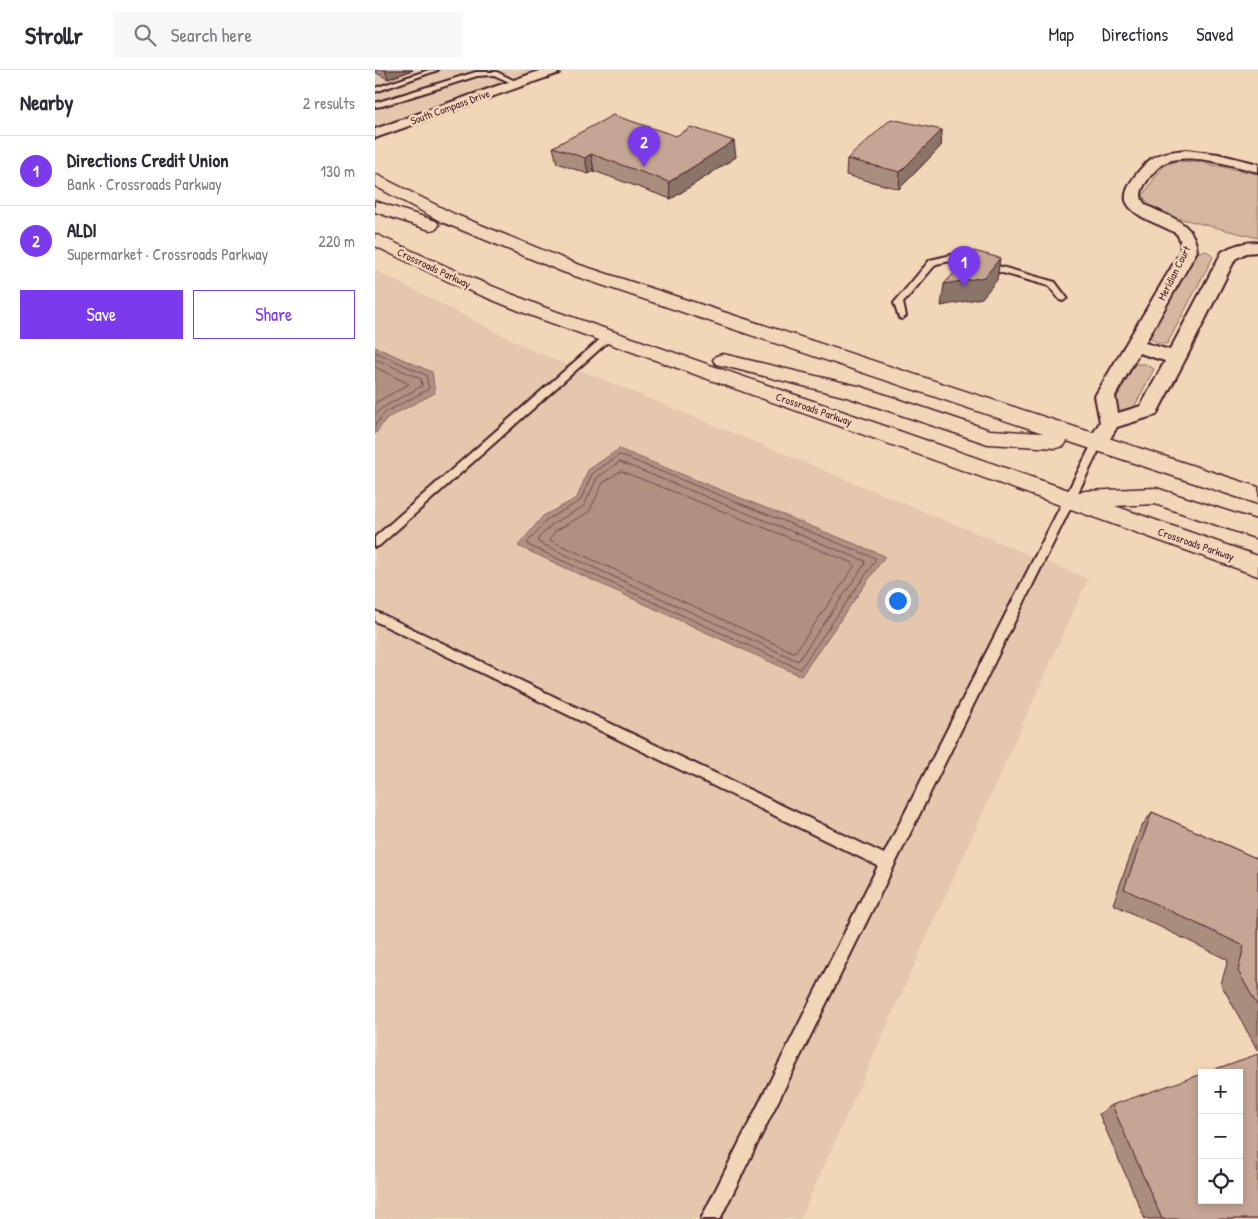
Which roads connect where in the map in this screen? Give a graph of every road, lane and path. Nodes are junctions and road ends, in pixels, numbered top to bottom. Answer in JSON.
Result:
{"nodes":[{"id":1,"x":435,"y":70,"type":"edge"},
{"id":2,"x":554,"y":70,"type":"edge"},
{"id":3,"x":516,"y":84,"type":"junction"},
{"id":4,"x":375,"y":90,"type":"edge"},
{"id":5,"x":375,"y":105,"type":"edge"},
{"id":6,"x":375,"y":134,"type":"edge"},
{"id":7,"x":1258,"y":168,"type":"edge"},
{"id":8,"x":375,"y":180,"type":"edge"},
{"id":9,"x":375,"y":206,"type":"edge"},
{"id":10,"x":375,"y":239,"type":"edge"},
{"id":11,"x":1258,"y":247,"type":"edge"},
{"id":12,"x":570,"y":268,"type":"junction"},
{"id":13,"x":1063,"y":298,"type":"dead end"},
{"id":14,"x":902,"y":316,"type":"dead end"},
{"id":15,"x":608,"y":337,"type":"junction"},
{"id":16,"x":633,"y":346,"type":"junction"},
{"id":17,"x":1134,"y":346,"type":"junction"},
{"id":18,"x":1177,"y":358,"type":"junction"},
{"id":19,"x":1110,"y":422,"type":"junction"},
{"id":20,"x":1097,"y":444,"type":"junction"},
{"id":21,"x":1258,"y":496,"type":"edge"},
{"id":22,"x":1069,"y":499,"type":"junction"},
{"id":23,"x":1258,"y":530,"type":"edge"},
{"id":24,"x":375,"y":543,"type":"edge"},
{"id":25,"x":1258,"y":566,"type":"edge"},
{"id":26,"x":375,"y":616,"type":"edge"},
{"id":27,"x":887,"y":863,"type":"junction"},
{"id":28,"x":710,"y":1219,"type":"edge"}],
"edges":[{"from":1,"to":4,"type":"lane"},
{"from":2,"to":3,"type":"street","name":"South Compass Drive"},
{"from":3,"to":5,"type":"lane"},
{"from":3,"to":6,"type":"street","name":"South Compass Drive"},
{"from":7,"to":17,"type":"street","name":"Meridian Court"},
{"from":8,"to":12,"type":"street"},
{"from":9,"to":12,"type":"street"},
{"from":10,"to":15,"type":"street","name":"Crossroads Parkway"},
{"from":11,"to":18,"type":"street"},
{"from":12,"to":20,"type":"street"},
{"from":13,"to":14,"type":"lane"},
{"from":15,"to":16,"type":"street","name":"Crossroads Parkway"},
{"from":15,"to":24,"type":"lane"},
{"from":16,"to":20,"type":"street"},
{"from":16,"to":22,"type":"street","name":"Crossroads Parkway"},
{"from":17,"to":18,"type":"street"},
{"from":17,"to":19,"type":"street","name":"Meridian Court"},
{"from":18,"to":19,"type":"street"},
{"from":19,"to":20,"type":"street"},
{"from":20,"to":21,"type":"street"},
{"from":20,"to":22,"type":"lane"},
{"from":22,"to":23,"type":"street"},
{"from":22,"to":25,"type":"street","name":"Crossroads Parkway"},
{"from":22,"to":27,"type":"lane"},
{"from":26,"to":27,"type":"lane"},
{"from":27,"to":28,"type":"lane"}]}
